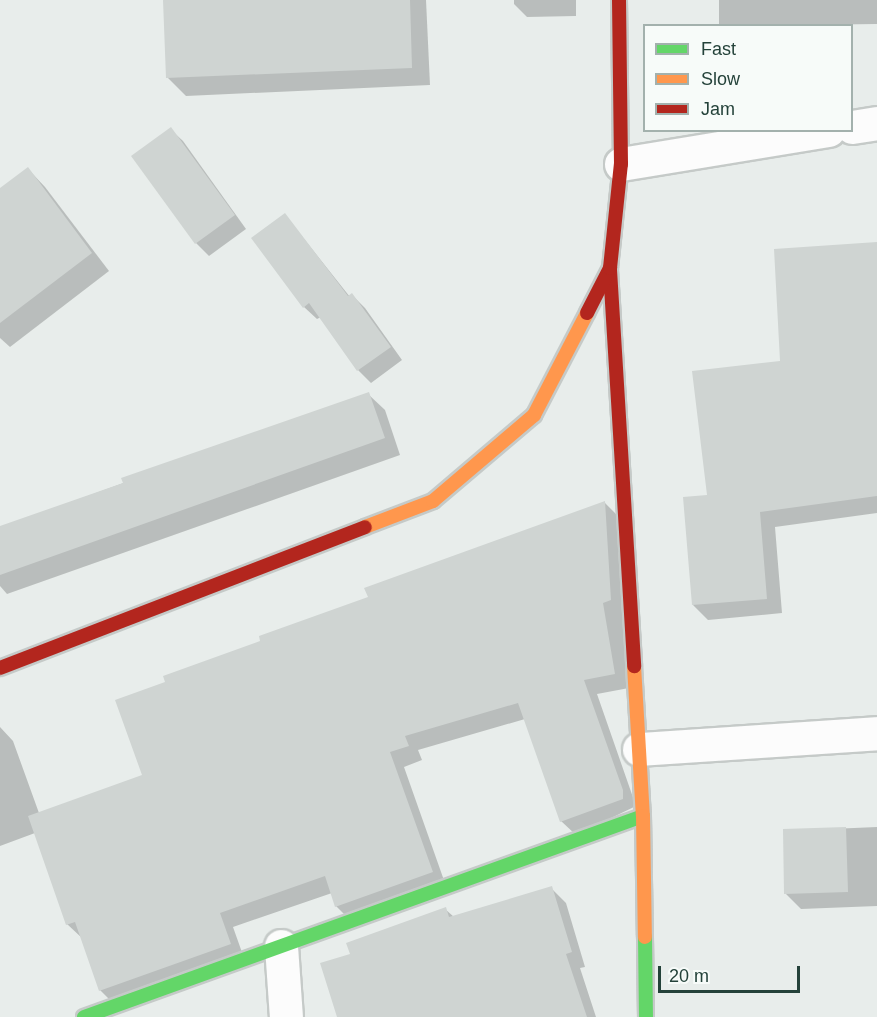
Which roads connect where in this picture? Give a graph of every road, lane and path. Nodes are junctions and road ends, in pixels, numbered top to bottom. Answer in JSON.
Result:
{"nodes":[{"id":1,"x":619,"y":0,"type":"edge"},
{"id":2,"x":877,"y":123,"type":"edge"},
{"id":3,"x":853,"y":127,"type":"edge"},
{"id":4,"x":816,"y":132,"type":"edge"},
{"id":5,"x":621,"y":164,"type":"junction"},
{"id":6,"x":610,"y":268,"type":"junction"},
{"id":7,"x":0,"y":668,"type":"edge"},
{"id":8,"x":877,"y":733,"type":"edge"},
{"id":9,"x":639,"y":749,"type":"junction"},
{"id":10,"x":643,"y":816,"type":"junction"},
{"id":11,"x":281,"y":946,"type":"junction"},
{"id":12,"x":84,"y":1017,"type":"edge"},
{"id":13,"x":286,"y":1017,"type":"edge"},
{"id":14,"x":646,"y":1017,"type":"edge"}],
"edges":[{"from":1,"to":5,"type":"street"},
{"from":2,"to":3,"type":"street"},
{"from":4,"to":5,"type":"street"},
{"from":5,"to":6,"type":"street"},
{"from":6,"to":7,"type":"street"},
{"from":6,"to":9,"type":"street"},
{"from":8,"to":9,"type":"street"},
{"from":9,"to":10,"type":"street"},
{"from":10,"to":11,"type":"street"},
{"from":10,"to":14,"type":"street"},
{"from":11,"to":12,"type":"street"},
{"from":11,"to":13,"type":"street"}]}
